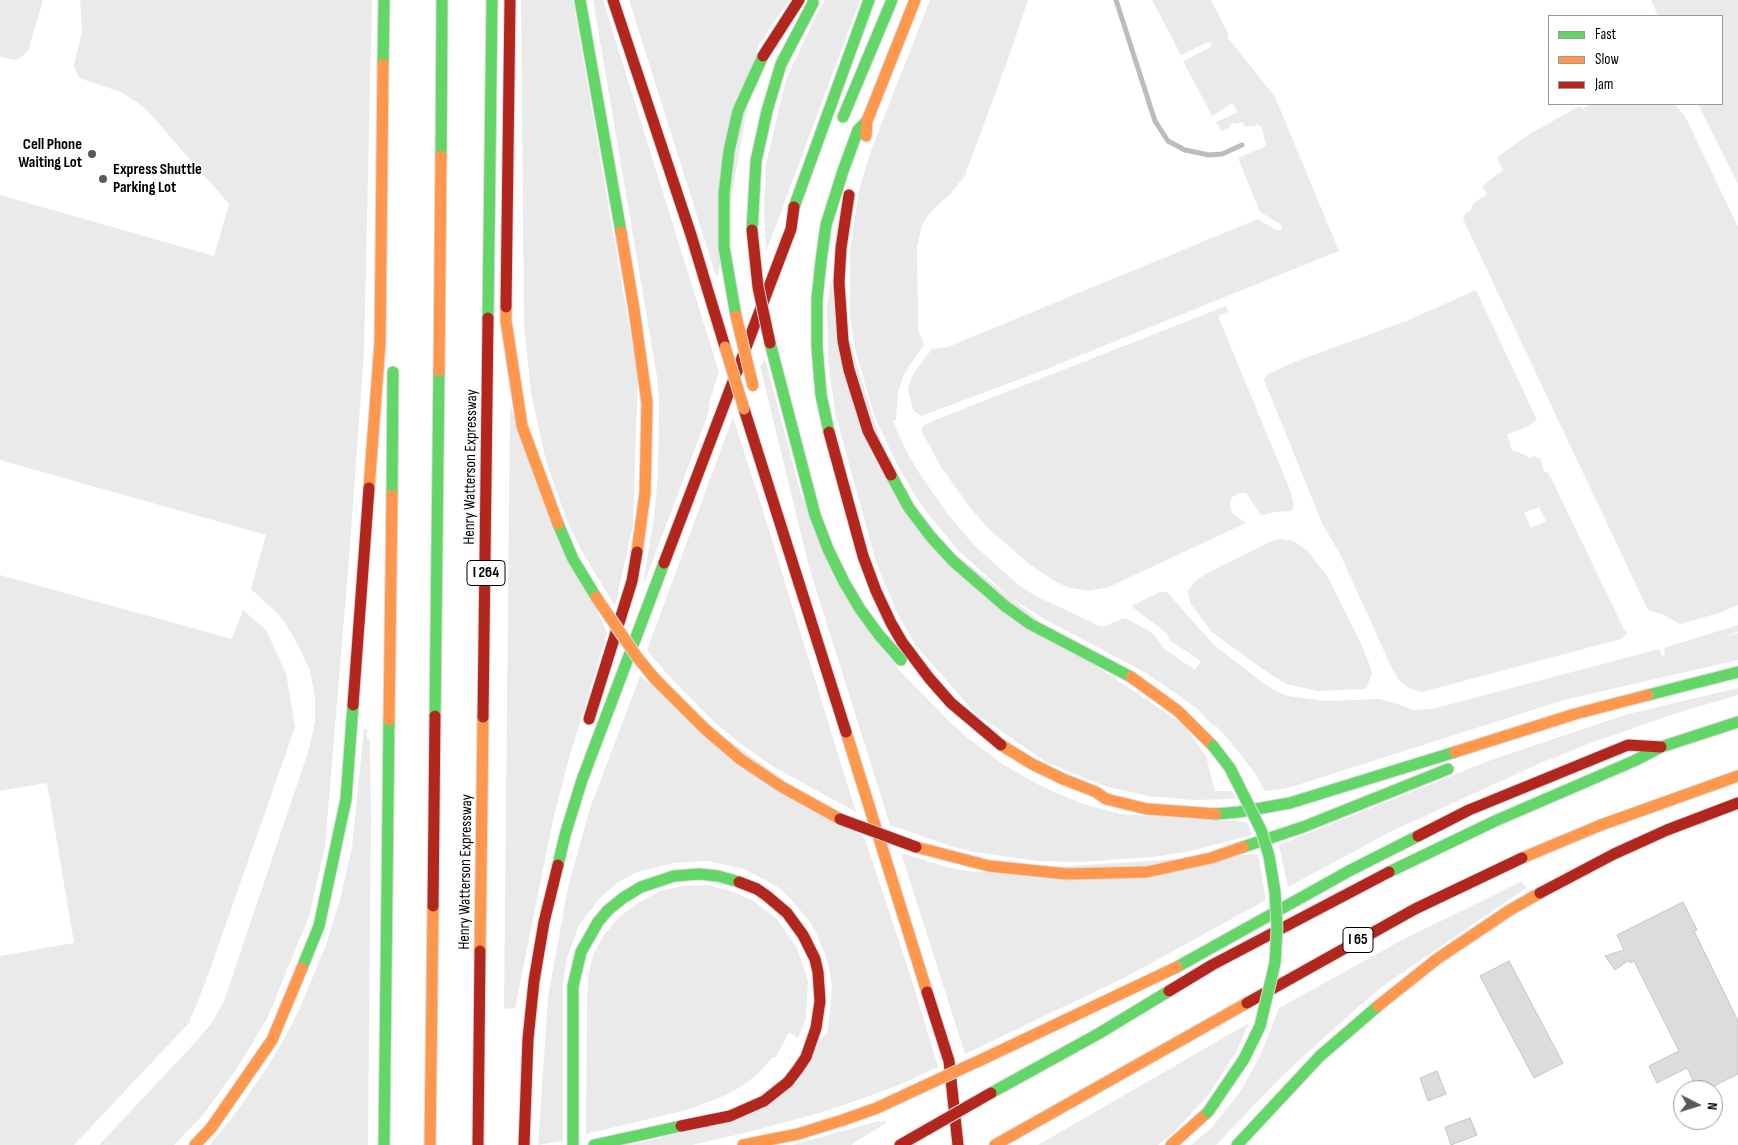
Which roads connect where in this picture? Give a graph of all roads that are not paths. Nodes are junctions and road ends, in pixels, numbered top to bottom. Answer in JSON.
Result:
{"nodes":[{"id":1,"x":384,"y":0,"type":"edge"},
{"id":2,"x":442,"y":0,"type":"edge"},
{"id":3,"x":492,"y":0,"type":"edge"},
{"id":4,"x":510,"y":0,"type":"edge"},
{"id":5,"x":580,"y":0,"type":"edge"},
{"id":6,"x":613,"y":0,"type":"edge"},
{"id":7,"x":799,"y":0,"type":"edge"},
{"id":8,"x":814,"y":0,"type":"edge"},
{"id":9,"x":869,"y":0,"type":"edge"},
{"id":10,"x":892,"y":0,"type":"edge"},
{"id":11,"x":915,"y":0,"type":"edge"},
{"id":12,"x":867,"y":121,"type":"junction"},
{"id":13,"x":838,"y":129,"type":"dead end"},
{"id":14,"x":812,"y":190,"type":"dead end"},
{"id":15,"x":791,"y":229,"type":"junction"},
{"id":16,"x":393,"y":356,"type":"dead end"},
{"id":17,"x":757,"y":400,"type":"dead end"},
{"id":18,"x":761,"y":425,"type":"dead end"},
{"id":19,"x":764,"y":473,"type":"junction"},
{"id":20,"x":1738,"y":672,"type":"edge"},
{"id":21,"x":1738,"y":722,"type":"edge"},
{"id":22,"x":1487,"y":741,"type":"junction"},
{"id":23,"x":1661,"y":748,"type":"junction"},
{"id":24,"x":1472,"y":757,"type":"dead end"},
{"id":25,"x":1458,"y":766,"type":"dead end"},
{"id":26,"x":1738,"y":776,"type":"edge"},
{"id":27,"x":582,"y":780,"type":"junction"},
{"id":28,"x":1106,"y":799,"type":"junction"},
{"id":29,"x":1738,"y":803,"type":"edge"},
{"id":30,"x":599,"y":1144,"type":"edge"},
{"id":31,"x":194,"y":1145,"type":"edge"},
{"id":32,"x":384,"y":1145,"type":"edge"},
{"id":33,"x":430,"y":1145,"type":"edge"},
{"id":34,"x":478,"y":1145,"type":"edge"},
{"id":35,"x":524,"y":1145,"type":"edge"},
{"id":36,"x":572,"y":1145,"type":"edge"},
{"id":37,"x":743,"y":1145,"type":"edge"},
{"id":38,"x":900,"y":1145,"type":"edge"},
{"id":39,"x":958,"y":1145,"type":"edge"},
{"id":40,"x":996,"y":1145,"type":"edge"},
{"id":41,"x":1171,"y":1145,"type":"edge"},
{"id":42,"x":1236,"y":1145,"type":"edge"}],
"edges":[{"from":1,"to":31,"type":"highway"},
{"from":2,"to":33,"type":"highway","name":"Henry Watterson Expressway"},
{"from":3,"to":34,"type":"highway","name":"Henry Watterson Expressway","number":"I 264"},
{"from":4,"to":25,"type":"highway","bridge":true},
{"from":5,"to":27,"type":"highway"},
{"from":6,"to":19,"type":"highway","bridge":true},
{"from":7,"to":17,"type":"highway","bridge":true},
{"from":8,"to":28,"type":"highway","bridge":true},
{"from":9,"to":15,"type":"highway"},
{"from":10,"to":13,"type":"highway"},
{"from":11,"to":12,"type":"highway"},
{"from":12,"to":28,"type":"highway"},
{"from":12,"to":41,"type":"highway","bridge":true},
{"from":14,"to":15,"type":"highway"},
{"from":15,"to":27,"type":"highway"},
{"from":16,"to":32,"type":"highway"},
{"from":18,"to":19,"type":"highway"},
{"from":19,"to":39,"type":"highway"},
{"from":20,"to":22,"type":"highway"},
{"from":21,"to":23,"type":"highway"},
{"from":22,"to":24,"type":"highway"},
{"from":22,"to":28,"type":"highway"},
{"from":23,"to":37,"type":"highway","bridge":true},
{"from":23,"to":38,"type":"highway","bridge":true},
{"from":26,"to":40,"type":"highway","number":"I 65"},
{"from":27,"to":35,"type":"highway"},
{"from":29,"to":42,"type":"highway"},
{"from":30,"to":36,"type":"highway"}]}
